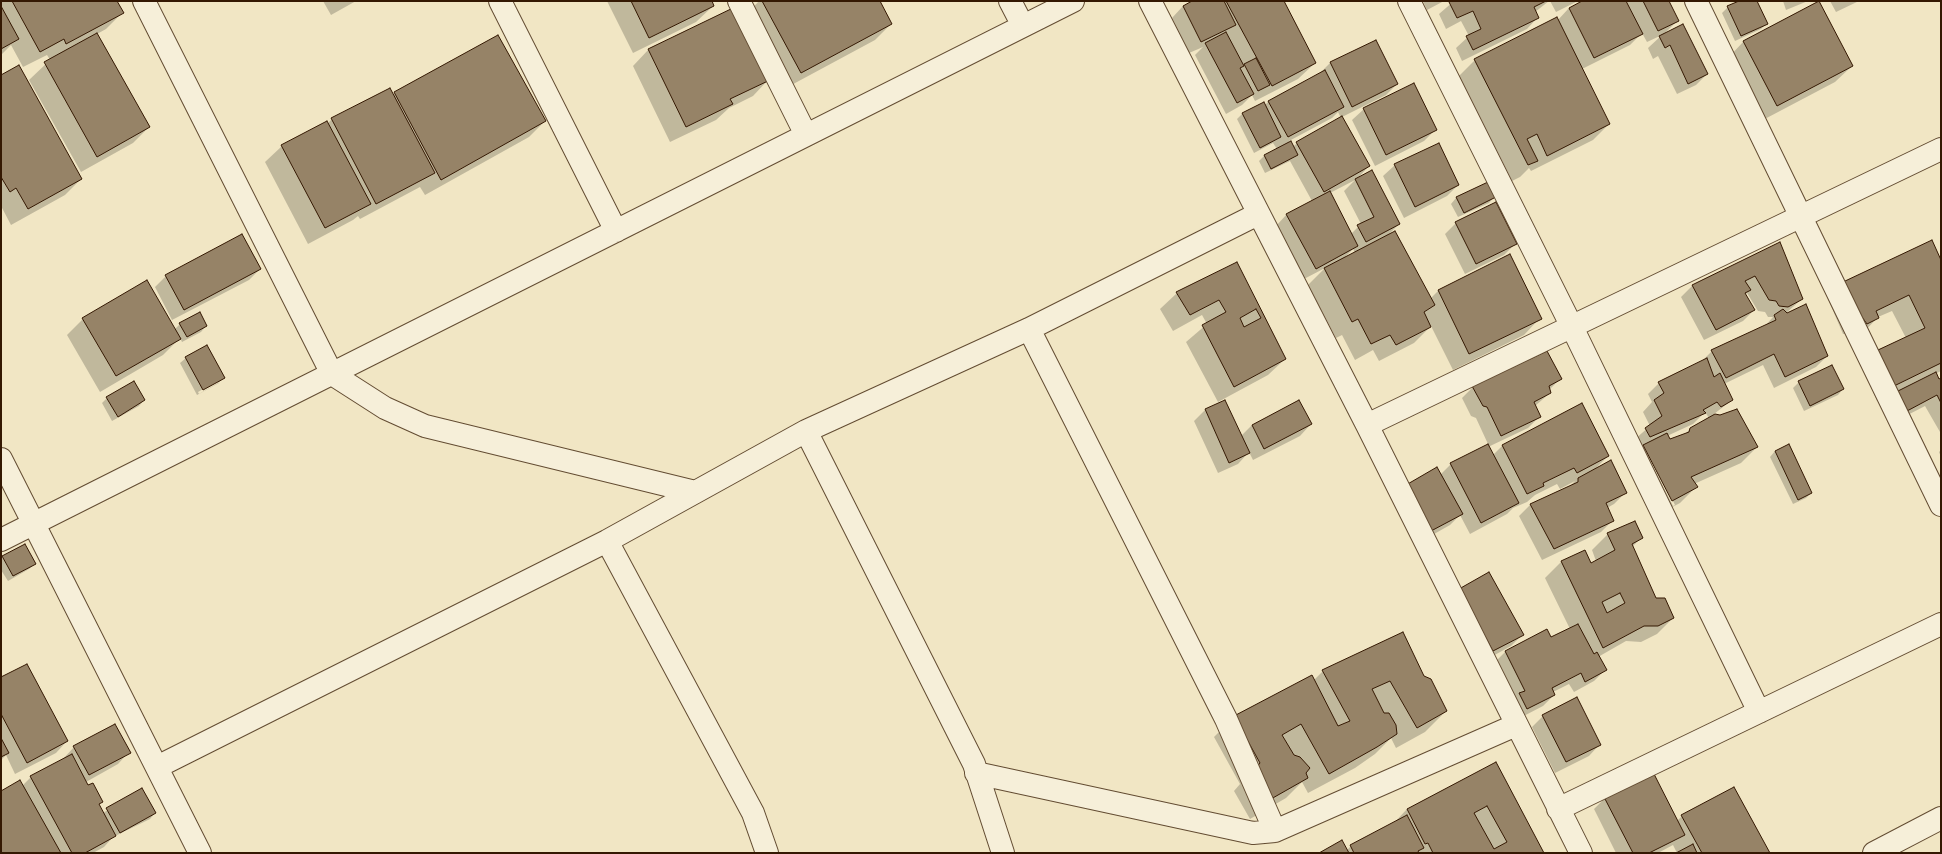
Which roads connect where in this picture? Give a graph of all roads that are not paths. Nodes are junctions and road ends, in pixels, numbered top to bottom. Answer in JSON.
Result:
{"nodes":[{"id":1,"x":144,"y":1,"type":"edge"},
{"id":2,"x":500,"y":1,"type":"edge"},
{"id":3,"x":739,"y":1,"type":"edge"},
{"id":4,"x":1010,"y":1,"type":"edge"},
{"id":5,"x":1074,"y":1,"type":"edge"},
{"id":6,"x":1150,"y":1,"type":"edge"},
{"id":7,"x":1409,"y":1,"type":"edge"},
{"id":8,"x":1696,"y":1,"type":"edge"},
{"id":9,"x":1023,"y":26,"type":"junction"},
{"id":10,"x":806,"y":135,"type":"junction"},
{"id":11,"x":1941,"y":149,"type":"edge"},
{"id":12,"x":1258,"y":214,"type":"junction"},
{"id":13,"x":1802,"y":216,"type":"junction"},
{"id":14,"x":616,"y":231,"type":"junction"},
{"id":15,"x":1572,"y":327,"type":"junction"},
{"id":16,"x":1029,"y":329,"type":"junction"},
{"id":17,"x":332,"y":374,"type":"junction"},
{"id":18,"x":1367,"y":425,"type":"junction"},
{"id":19,"x":806,"y":431,"type":"junction"},
{"id":20,"x":1,"y":459,"type":"edge"},
{"id":21,"x":695,"y":492,"type":"junction"},
{"id":22,"x":1941,"y":505,"type":"edge"},
{"id":23,"x":33,"y":523,"type":"junction"},
{"id":24,"x":1,"y":540,"type":"edge"},
{"id":25,"x":607,"y":541,"type":"junction"},
{"id":26,"x":1941,"y":624,"type":"edge"},
{"id":27,"x":1759,"y":712,"type":"junction"},
{"id":28,"x":1516,"y":725,"type":"junction"},
{"id":29,"x":157,"y":767,"type":"junction"},
{"id":30,"x":976,"y":772,"type":"junction"},
{"id":31,"x":1558,"y":809,"type":"junction"},
{"id":32,"x":1941,"y":818,"type":"edge"},
{"id":33,"x":1275,"y":831,"type":"junction"},
{"id":34,"x":1577,"y":852,"type":"edge"},
{"id":35,"x":200,"y":853,"type":"edge"},
{"id":36,"x":767,"y":853,"type":"edge"},
{"id":37,"x":1003,"y":853,"type":"edge"},
{"id":38,"x":1874,"y":853,"type":"edge"}],
"edges":[{"from":1,"to":17,"type":"street"},
{"from":2,"to":14,"type":"street"},
{"from":3,"to":10,"type":"street"},
{"from":4,"to":9,"type":"street"},
{"from":5,"to":9,"type":"street"},
{"from":6,"to":12,"type":"street"},
{"from":7,"to":15,"type":"street"},
{"from":8,"to":13,"type":"street"},
{"from":9,"to":10,"type":"street"},
{"from":10,"to":14,"type":"street"},
{"from":11,"to":13,"type":"street"},
{"from":12,"to":16,"type":"street"},
{"from":12,"to":18,"type":"street"},
{"from":13,"to":15,"type":"street"},
{"from":13,"to":22,"type":"street"},
{"from":14,"to":17,"type":"street"},
{"from":15,"to":18,"type":"street"},
{"from":15,"to":27,"type":"street"},
{"from":16,"to":19,"type":"street"},
{"from":16,"to":33,"type":"street"},
{"from":17,"to":21,"type":"street"},
{"from":17,"to":23,"type":"street"},
{"from":18,"to":28,"type":"street"},
{"from":19,"to":21,"type":"street"},
{"from":19,"to":30,"type":"street"},
{"from":20,"to":23,"type":"street"},
{"from":21,"to":25,"type":"street"},
{"from":23,"to":24,"type":"street"},
{"from":23,"to":29,"type":"street"},
{"from":25,"to":29,"type":"street"},
{"from":25,"to":36,"type":"street"},
{"from":26,"to":27,"type":"street"},
{"from":27,"to":31,"type":"street"},
{"from":28,"to":31,"type":"street"},
{"from":28,"to":33,"type":"street"},
{"from":29,"to":35,"type":"street"},
{"from":30,"to":33,"type":"street"},
{"from":30,"to":37,"type":"street"},
{"from":31,"to":34,"type":"street"},
{"from":32,"to":38,"type":"street"}]}
